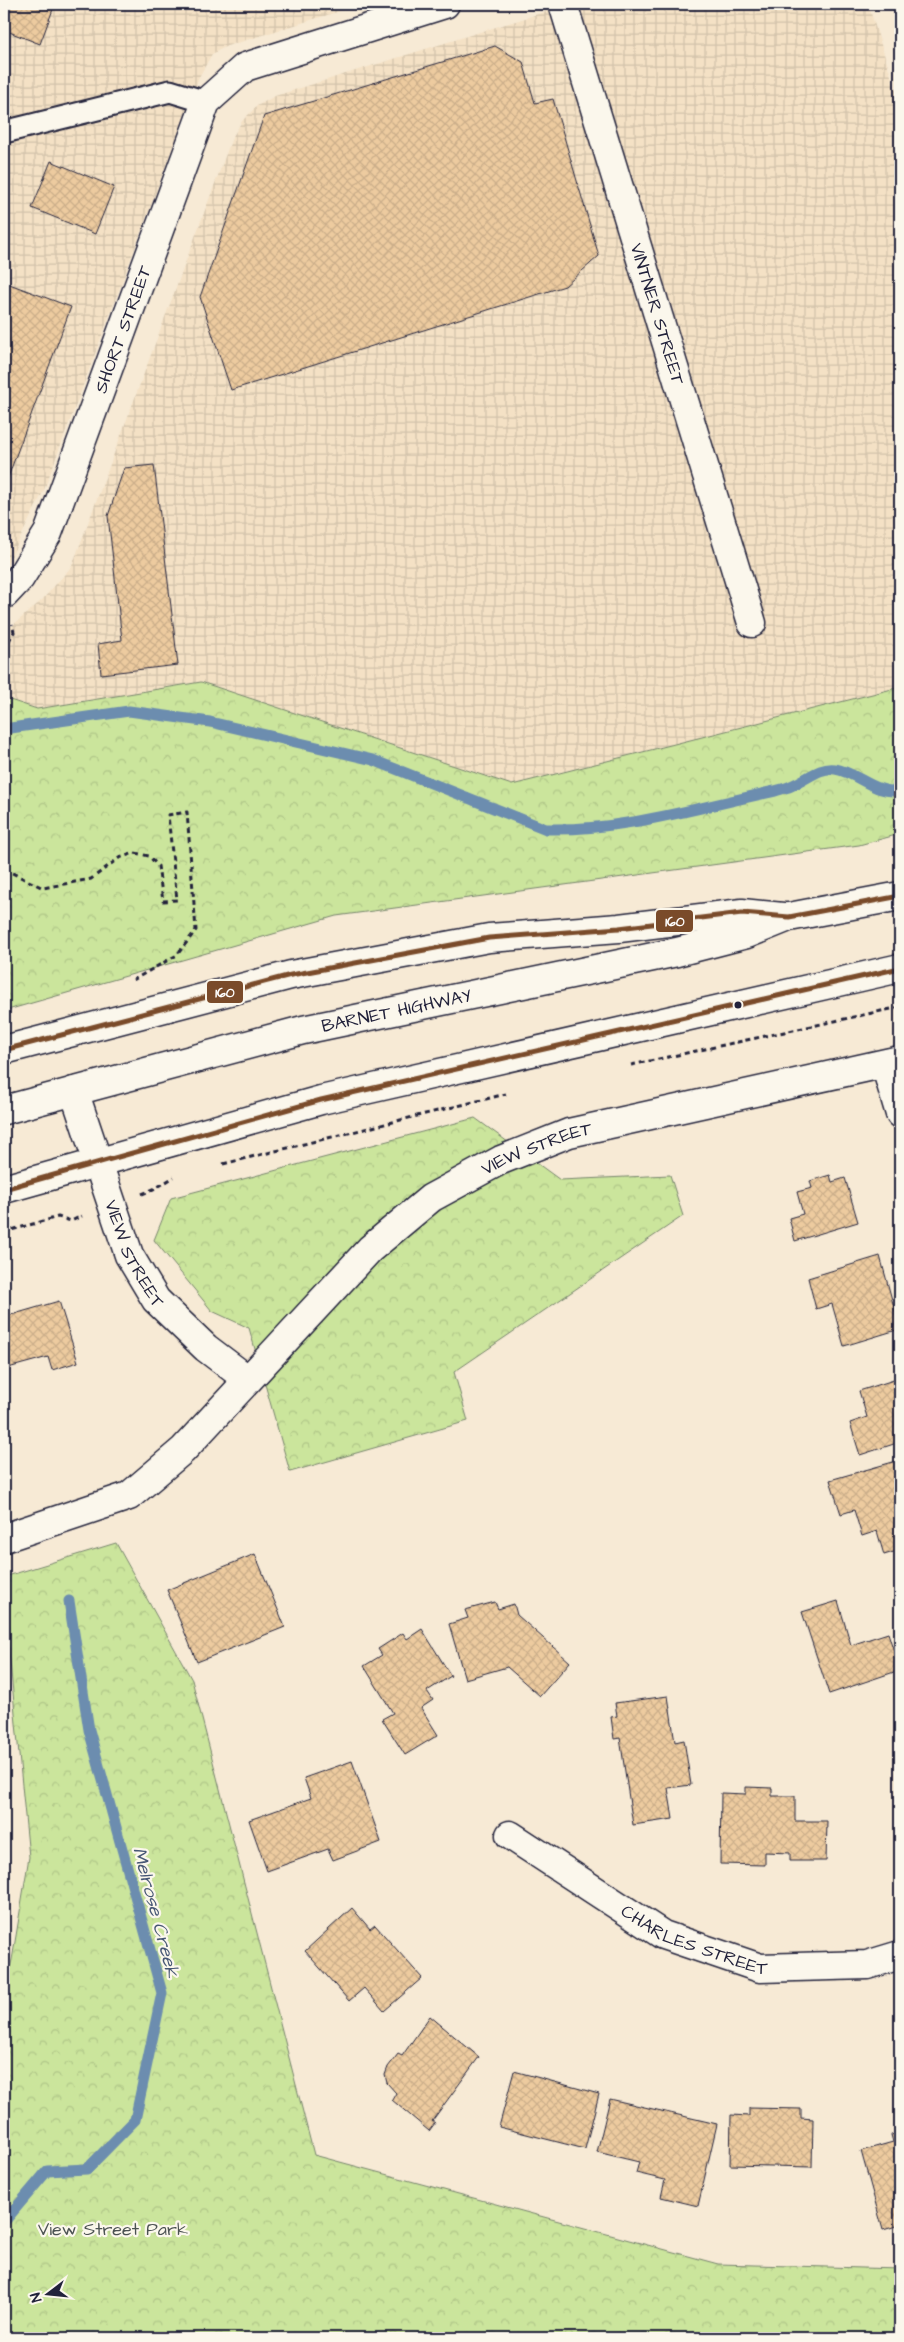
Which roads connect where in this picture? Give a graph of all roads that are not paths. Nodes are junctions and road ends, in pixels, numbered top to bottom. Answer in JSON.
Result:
{"nodes":[{"id":1,"x":445,"y":4,"type":"edge"},
{"id":2,"x":563,"y":4,"type":"edge"},
{"id":3,"x":206,"y":102,"type":"junction"},
{"id":4,"x":4,"y":132,"type":"edge"},
{"id":5,"x":8,"y":585,"type":"edge"},
{"id":6,"x":752,"y":623,"type":"dead end"},
{"id":7,"x":900,"y":896,"type":"edge"},
{"id":8,"x":789,"y":917,"type":"junction"},
{"id":9,"x":900,"y":968,"type":"edge"},
{"id":10,"x":4,"y":1050,"type":"edge"},
{"id":11,"x":893,"y":1062,"type":"edge"},
{"id":12,"x":74,"y":1091,"type":"junction"},
{"id":13,"x":4,"y":1110,"type":"edge"},
{"id":14,"x":900,"y":1114,"type":"edge"},
{"id":15,"x":97,"y":1162,"type":"junction"},
{"id":16,"x":4,"y":1189,"type":"edge"},
{"id":17,"x":247,"y":1379,"type":"junction"},
{"id":18,"x":4,"y":1538,"type":"edge"},
{"id":19,"x":510,"y":1836,"type":"dead end"},
{"id":20,"x":900,"y":1955,"type":"edge"}],
"edges":[{"from":1,"to":3,"type":"street","name":"SHORT STREET"},
{"from":2,"to":6,"type":"street","name":"VINTNER STREET"},
{"from":3,"to":4,"type":"lane"},
{"from":3,"to":5,"type":"street","name":"SHORT STREET"},
{"from":7,"to":8,"type":"street","name":"BARNET HIGHWAY"},
{"from":8,"to":10,"type":"street","name":"BARNET HIGHWAY"},
{"from":8,"to":12,"type":"street","name":"BARNET HIGHWAY"},
{"from":9,"to":15,"type":"street"},
{"from":11,"to":14,"type":"street"},
{"from":11,"to":17,"type":"street","name":"VIEW STREET"},
{"from":12,"to":13,"type":"street","name":"BARNET HIGHWAY"},
{"from":12,"to":15,"type":"street","name":"VIEW STREET"},
{"from":15,"to":16,"type":"street"},
{"from":15,"to":17,"type":"street","name":"VIEW STREET"},
{"from":17,"to":18,"type":"street","name":"VIEW STREET"},
{"from":19,"to":20,"type":"street","name":"CHARLES STREET"}]}
